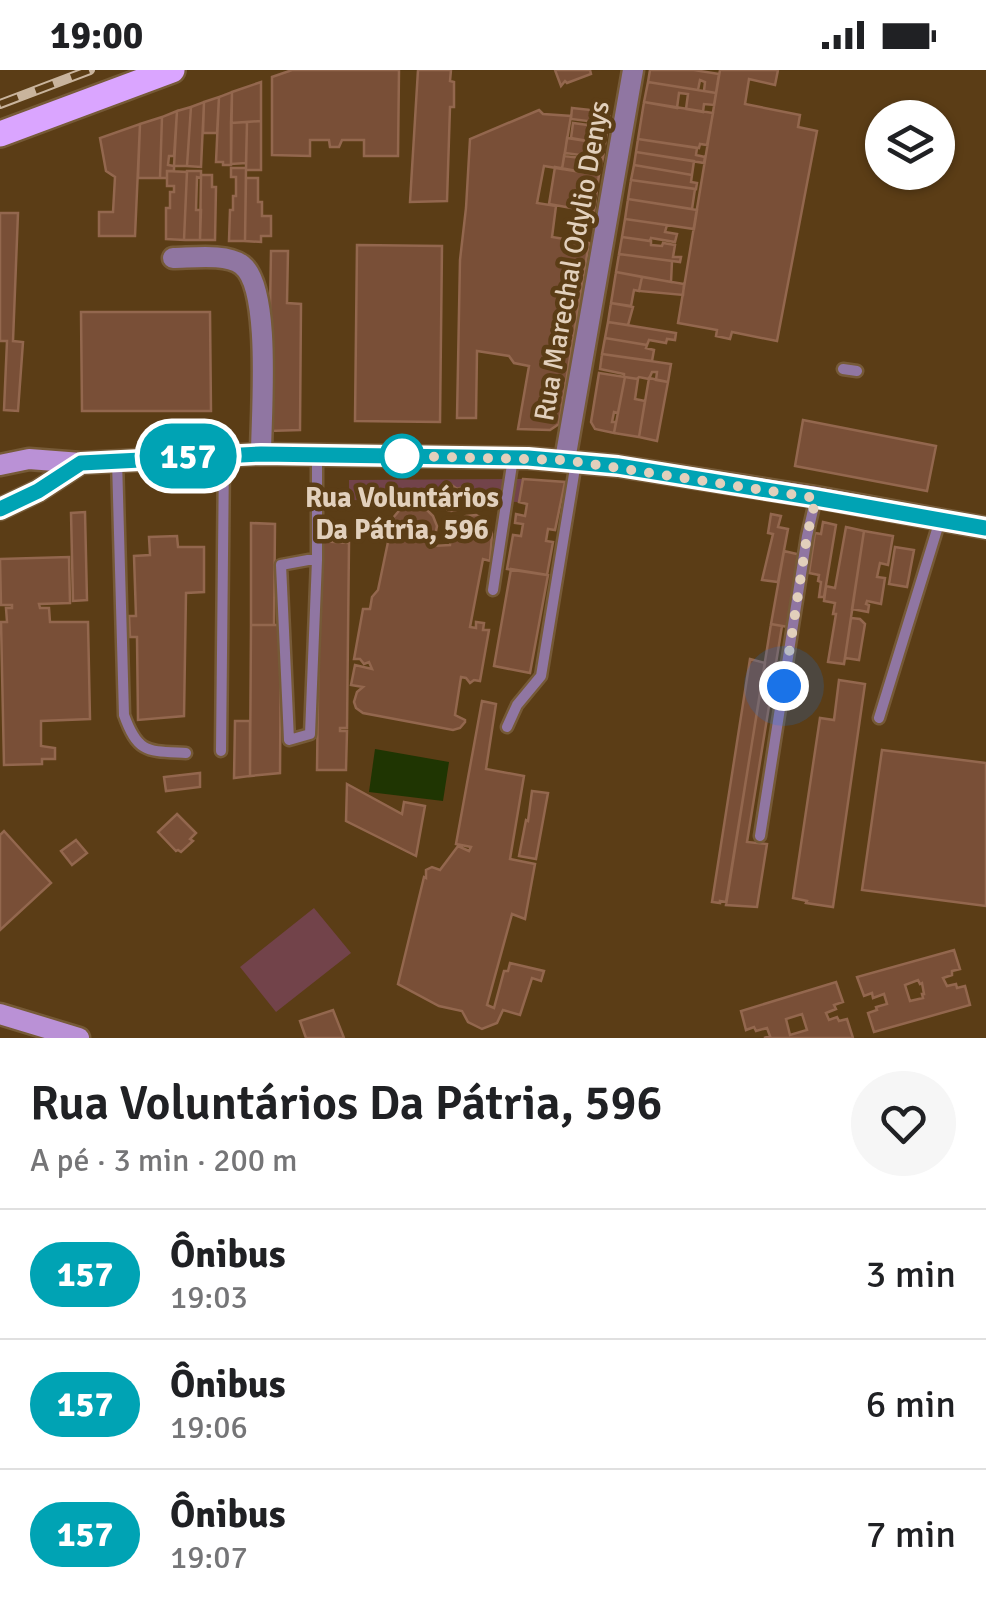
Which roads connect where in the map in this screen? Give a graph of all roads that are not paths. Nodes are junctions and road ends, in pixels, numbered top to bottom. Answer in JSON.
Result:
{"nodes":[{"id":1,"x":172,"y":70,"type":"edge"},
{"id":2,"x":632,"y":70,"type":"edge"},
{"id":3,"x":0,"y":134,"type":"edge"},
{"id":4,"x":173,"y":258,"type":"dead end"},
{"id":5,"x":844,"y":368,"type":"dead end"},
{"id":6,"x":857,"y":372,"type":"dead end"},
{"id":7,"x":261,"y":454,"type":"junction"},
{"id":8,"x":224,"y":455,"type":"junction"},
{"id":9,"x":316,"y":455,"type":"junction"},
{"id":10,"x":513,"y":458,"type":"junction"},
{"id":11,"x":117,"y":460,"type":"junction"},
{"id":12,"x":570,"y":461,"type":"junction"},
{"id":13,"x":81,"y":463,"type":"junction"},
{"id":14,"x":0,"y":464,"type":"edge"},
{"id":15,"x":816,"y":498,"type":"junction"},
{"id":16,"x":0,"y":509,"type":"edge"},
{"id":17,"x":940,"y":520,"type":"junction"},
{"id":18,"x":986,"y":528,"type":"edge"},
{"id":19,"x":318,"y":560,"type":"junction"},
{"id":20,"x":493,"y":590,"type":"dead end"},
{"id":21,"x":879,"y":718,"type":"dead end"},
{"id":22,"x":507,"y":727,"type":"dead end"},
{"id":23,"x":221,"y":750,"type":"dead end"},
{"id":24,"x":186,"y":752,"type":"dead end"},
{"id":25,"x":760,"y":836,"type":"dead end"},
{"id":26,"x":0,"y":1014,"type":"edge"},
{"id":27,"x":34,"y":1032,"type":"edge"},
{"id":28,"x":80,"y":1038,"type":"edge"}],
"edges":[{"from":1,"to":3,"type":"main road"},
{"from":2,"to":12,"type":"street","name":"Rua Marechal Odylio Denys"},
{"from":4,"to":7,"type":"street"},
{"from":5,"to":6,"type":"lane"},
{"from":7,"to":8,"type":"main road"},
{"from":7,"to":9,"type":"main road"},
{"from":8,"to":11,"type":"main road"},
{"from":8,"to":23,"type":"lane"},
{"from":9,"to":10,"type":"main road"},
{"from":9,"to":19,"type":"lane"},
{"from":10,"to":12,"type":"main road"},
{"from":10,"to":20,"type":"lane"},
{"from":11,"to":13,"type":"main road"},
{"from":11,"to":24,"type":"lane"},
{"from":12,"to":15,"type":"main road"},
{"from":12,"to":22,"type":"lane"},
{"from":13,"to":14,"type":"main road"},
{"from":13,"to":16,"type":"main road"},
{"from":15,"to":17,"type":"main road"},
{"from":15,"to":25,"type":"lane"},
{"from":17,"to":18,"type":"main road"},
{"from":17,"to":21,"type":"lane"},
{"from":19,"to":19,"type":"lane"},
{"from":26,"to":27,"type":"main road"},
{"from":27,"to":28,"type":"main road"}]}
